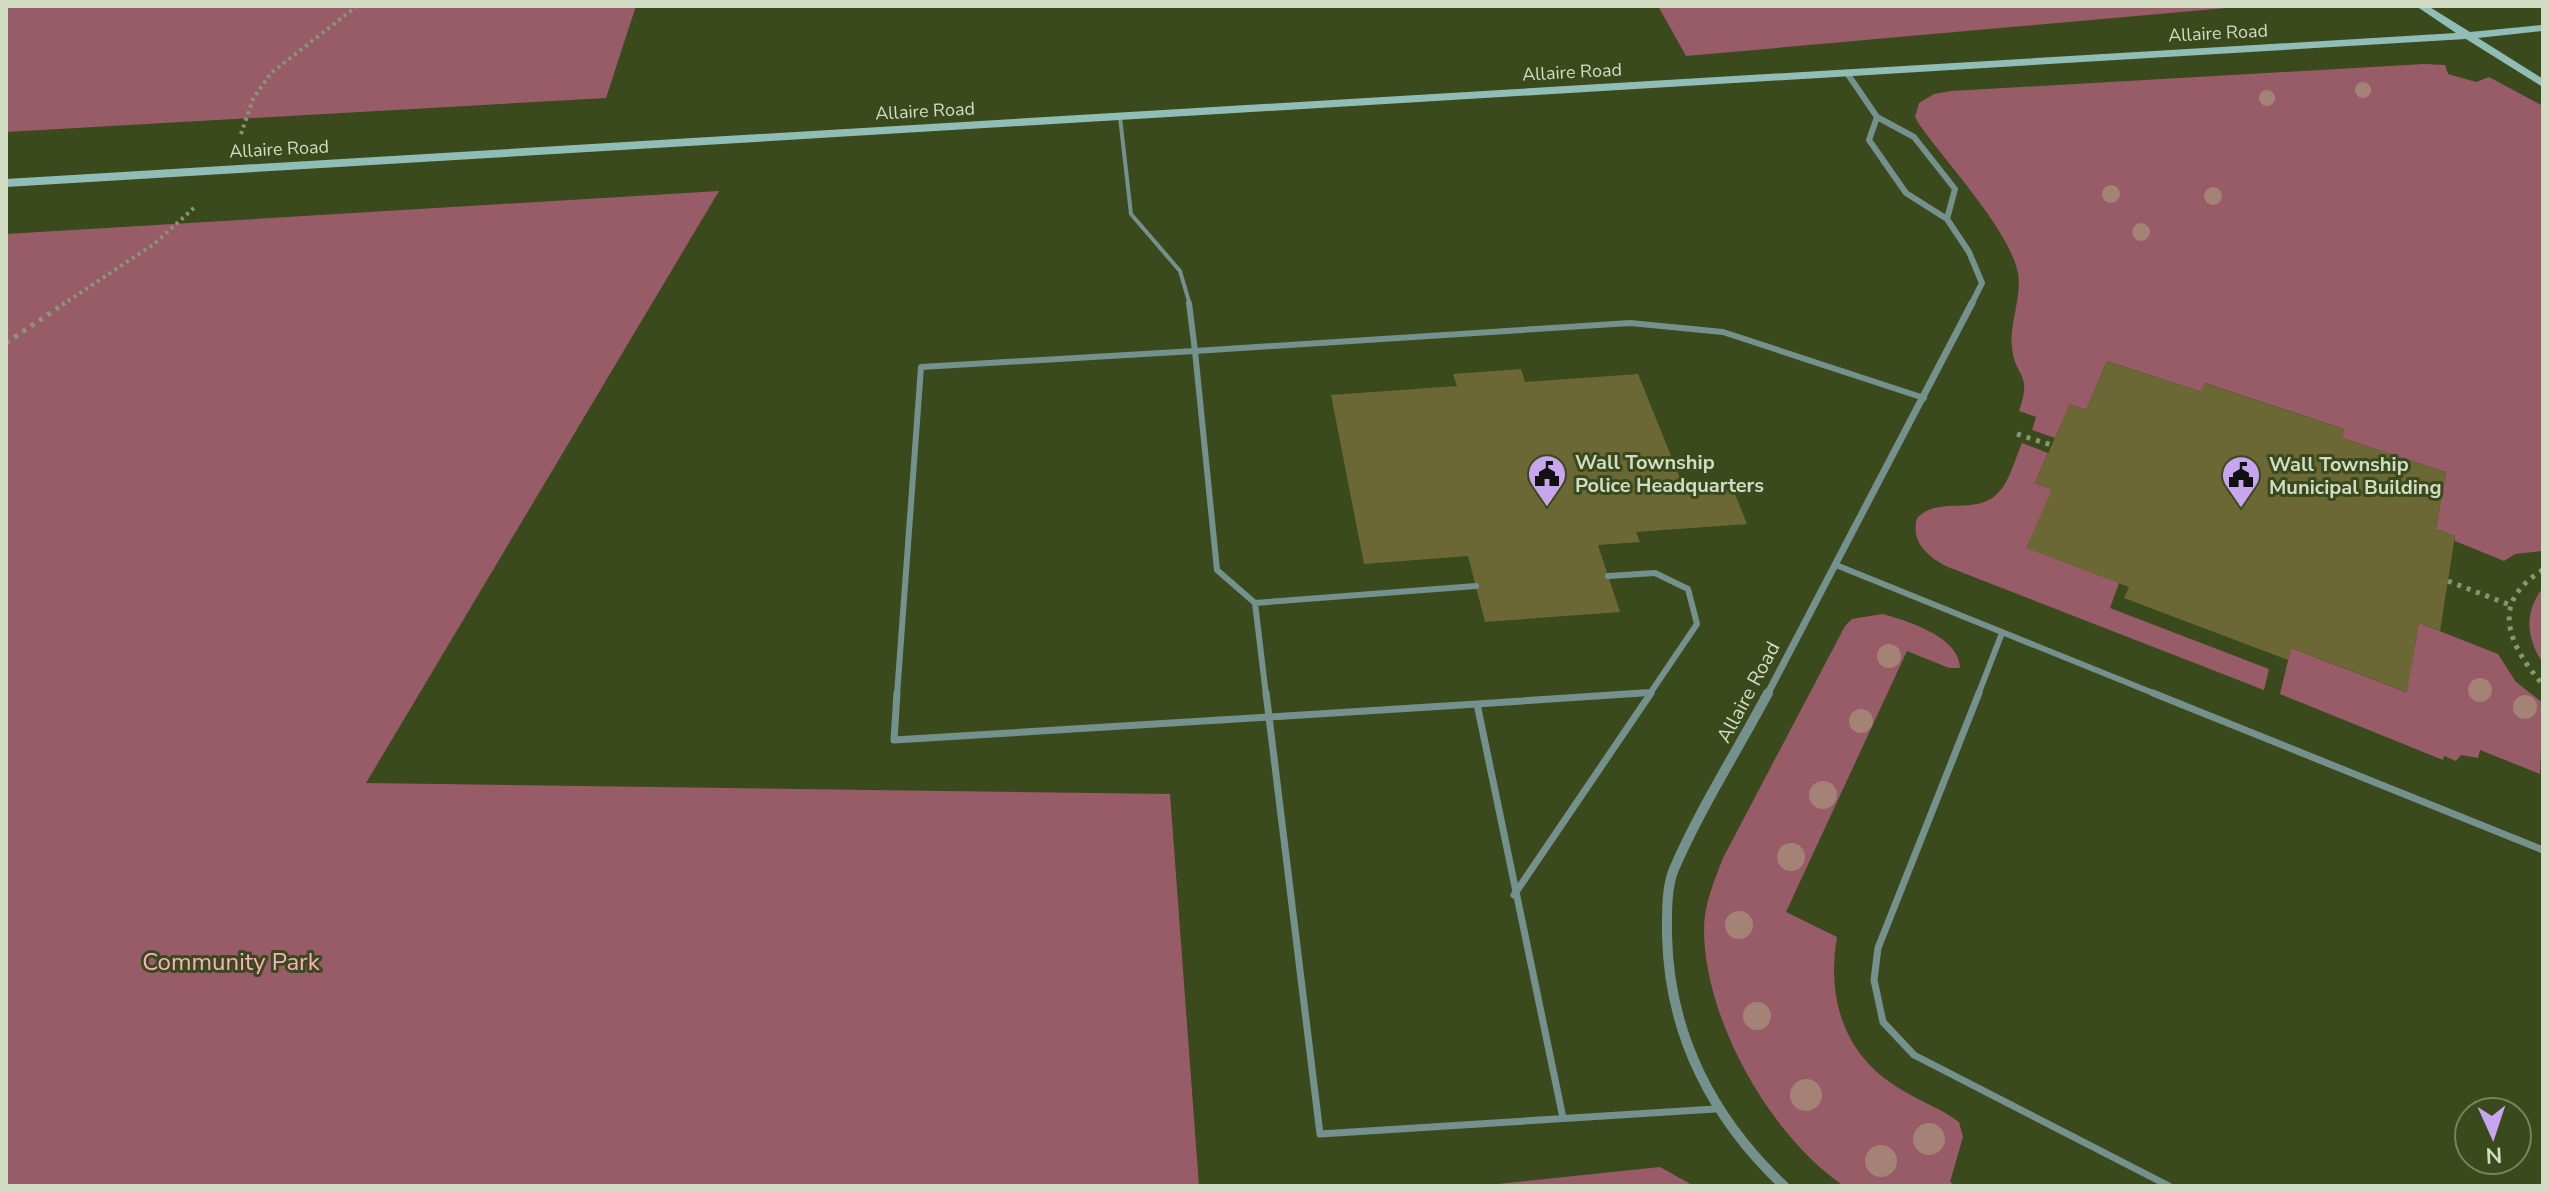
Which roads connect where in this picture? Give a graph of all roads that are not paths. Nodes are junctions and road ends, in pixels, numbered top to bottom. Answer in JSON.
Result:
{"nodes":[{"id":1,"x":2421,"y":6,"type":"edge"},
{"id":2,"x":2543,"y":28,"type":"edge"},
{"id":3,"x":2465,"y":36,"type":"junction"},
{"id":4,"x":1847,"y":73,"type":"junction"},
{"id":5,"x":2543,"y":84,"type":"edge"},
{"id":6,"x":1120,"y":117,"type":"junction"},
{"id":7,"x":1877,"y":117,"type":"junction"},
{"id":8,"x":6,"y":183,"type":"edge"},
{"id":9,"x":1947,"y":219,"type":"junction"},
{"id":10,"x":1195,"y":351,"type":"junction"},
{"id":11,"x":1925,"y":398,"type":"junction"},
{"id":12,"x":1836,"y":565,"type":"junction"},
{"id":13,"x":1608,"y":576,"type":"dead end"},
{"id":14,"x":1476,"y":586,"type":"dead end"},
{"id":15,"x":1255,"y":603,"type":"junction"},
{"id":16,"x":2002,"y":633,"type":"junction"},
{"id":17,"x":1651,"y":692,"type":"junction"},
{"id":18,"x":1477,"y":704,"type":"junction"},
{"id":19,"x":1269,"y":716,"type":"junction"},
{"id":20,"x":2543,"y":850,"type":"edge"},
{"id":21,"x":1514,"y":895,"type":"junction"},
{"id":22,"x":1715,"y":1109,"type":"junction"},
{"id":23,"x":1563,"y":1118,"type":"junction"},
{"id":24,"x":1784,"y":1186,"type":"edge"},
{"id":25,"x":2169,"y":1186,"type":"edge"}],
"edges":[{"from":1,"to":3,"type":"main road"},
{"from":2,"to":3,"type":"main road","name":"Allaire Road"},
{"from":3,"to":4,"type":"main road","name":"Allaire Road"},
{"from":3,"to":5,"type":"main road"},
{"from":4,"to":6,"type":"main road","name":"Allaire Road"},
{"from":4,"to":7,"type":"street"},
{"from":6,"to":8,"type":"main road","name":"Allaire Road"},
{"from":6,"to":10,"type":"lane"},
{"from":7,"to":9,"type":"street","name":"Allaire Road"},
{"from":7,"to":9,"type":"street"},
{"from":9,"to":11,"type":"street","name":"Allaire Road"},
{"from":10,"to":11,"type":"lane"},
{"from":10,"to":15,"type":"lane"},
{"from":10,"to":19,"type":"lane"},
{"from":11,"to":12,"type":"street","name":"Allaire Road"},
{"from":12,"to":16,"type":"lane"},
{"from":12,"to":22,"type":"street","name":"Allaire Road"},
{"from":13,"to":17,"type":"lane"},
{"from":14,"to":15,"type":"lane"},
{"from":15,"to":19,"type":"lane"},
{"from":16,"to":20,"type":"lane"},
{"from":16,"to":25,"type":"lane"},
{"from":17,"to":18,"type":"lane"},
{"from":17,"to":21,"type":"lane"},
{"from":18,"to":19,"type":"lane"},
{"from":18,"to":21,"type":"lane"},
{"from":19,"to":23,"type":"lane"},
{"from":21,"to":23,"type":"lane"},
{"from":22,"to":23,"type":"lane"},
{"from":22,"to":24,"type":"street","name":"Allaire Road"}]}
